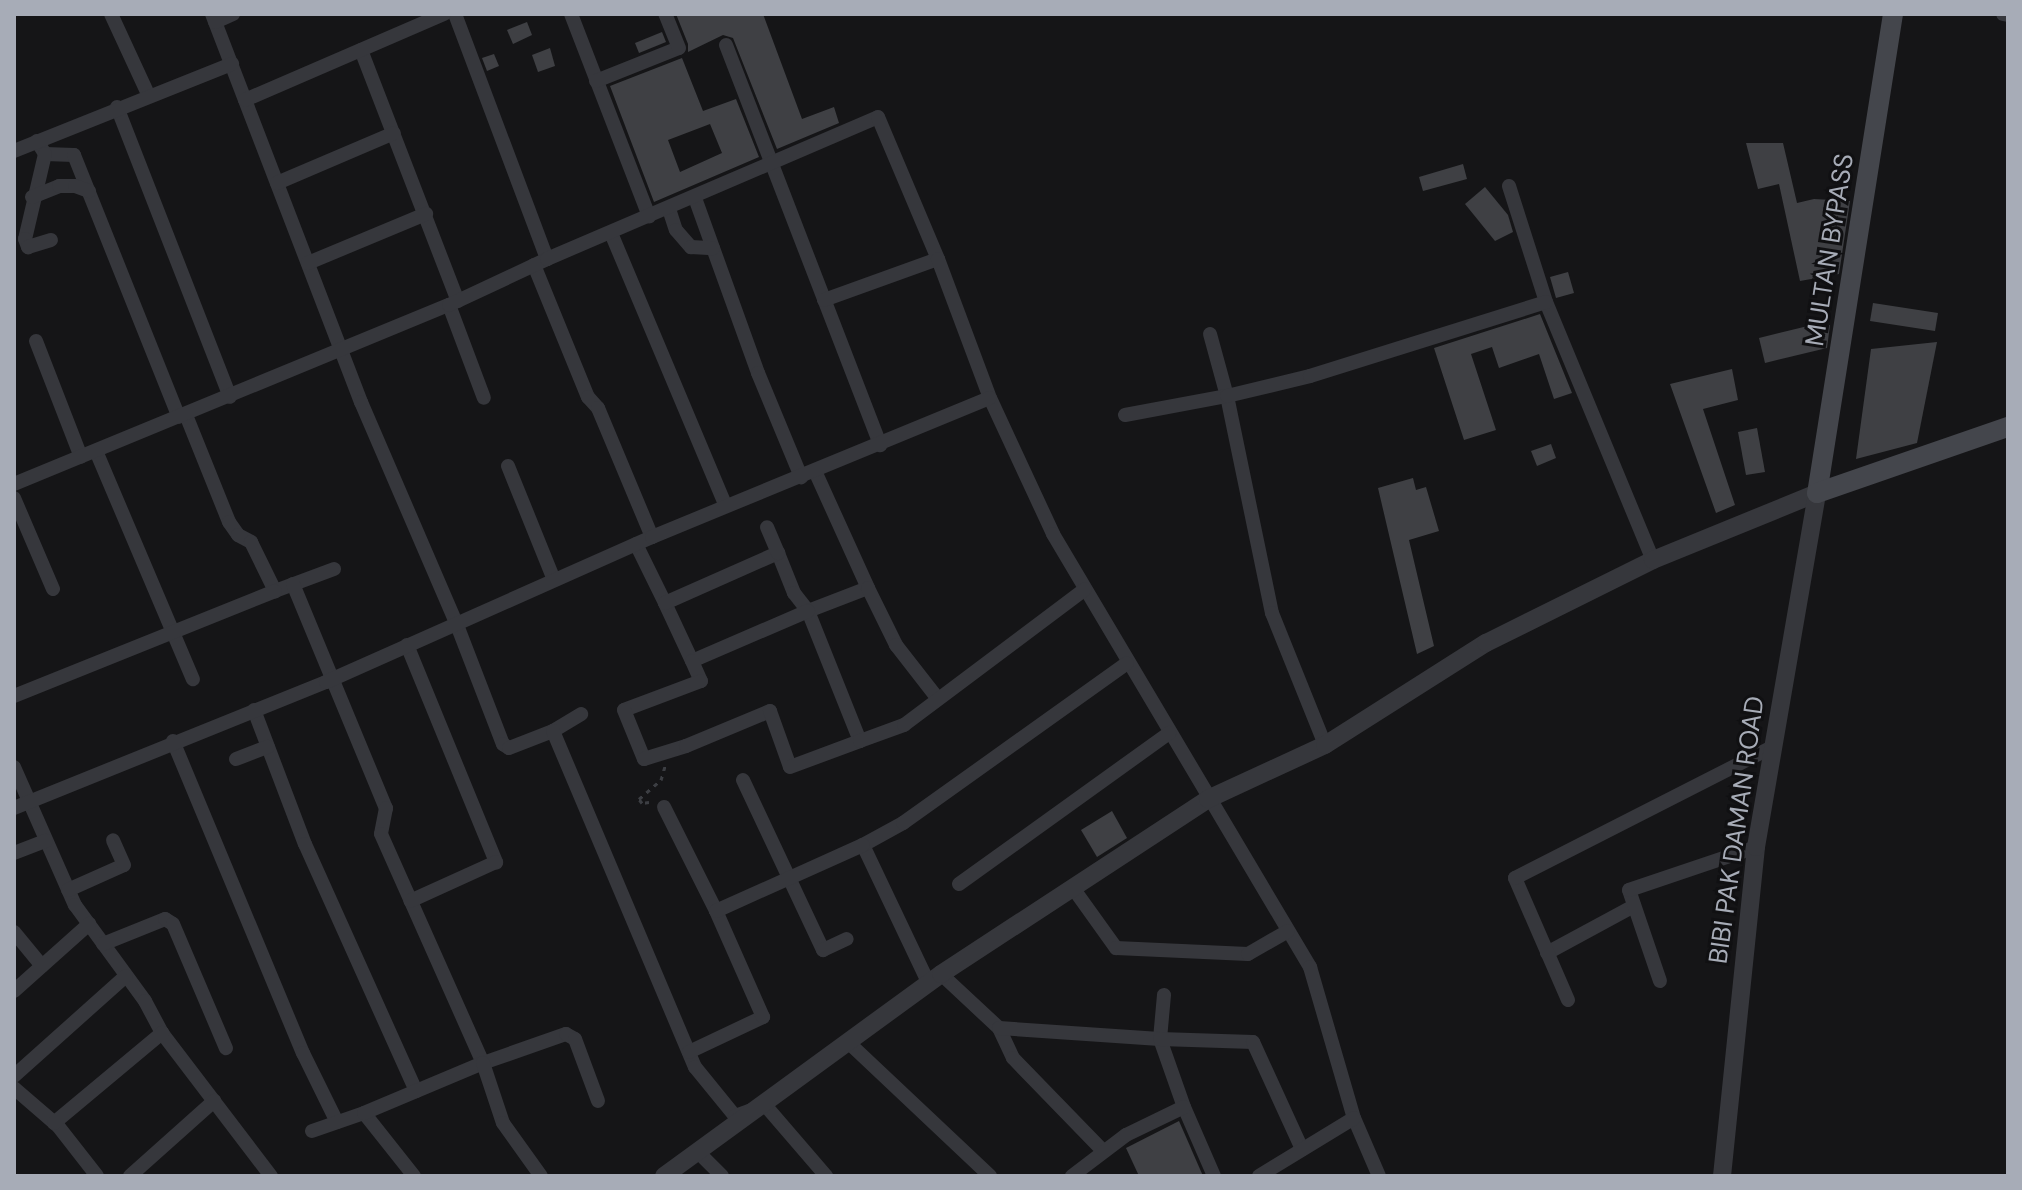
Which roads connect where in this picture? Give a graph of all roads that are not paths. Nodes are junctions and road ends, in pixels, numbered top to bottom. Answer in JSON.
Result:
{"nodes":[{"id":1,"x":111,"y":14,"type":"edge"},
{"id":2,"x":233,"y":14,"type":"edge"},
{"id":3,"x":444,"y":14,"type":"edge"},
{"id":4,"x":455,"y":14,"type":"edge"},
{"id":5,"x":571,"y":14,"type":"edge"},
{"id":6,"x":665,"y":14,"type":"edge"},
{"id":7,"x":1893,"y":14,"type":"edge"},
{"id":8,"x":214,"y":18,"type":"edge"},
{"id":9,"x":726,"y":45,"type":"dead end"},
{"id":10,"x":361,"y":50,"type":"junction"},
{"id":11,"x":232,"y":64,"type":"junction"},
{"id":12,"x":596,"y":81,"type":"junction"},
{"id":13,"x":148,"y":94,"type":"junction"},
{"id":14,"x":245,"y":100,"type":"junction"},
{"id":15,"x":117,"y":107,"type":"junction"},
{"id":16,"x":394,"y":133,"type":"junction"},
{"id":17,"x":41,"y":148,"type":"junction"},
{"id":18,"x":14,"y":151,"type":"edge"},
{"id":19,"x":771,"y":165,"type":"junction"},
{"id":20,"x":277,"y":183,"type":"junction"},
{"id":21,"x":1509,"y":186,"type":"dead end"},
{"id":22,"x":89,"y":191,"type":"junction"},
{"id":23,"x":32,"y":197,"type":"junction"},
{"id":24,"x":695,"y":198,"type":"junction"},
{"id":25,"x":669,"y":209,"type":"junction"},
{"id":26,"x":426,"y":214,"type":"junction"},
{"id":27,"x":649,"y":216,"type":"junction"},
{"id":28,"x":611,"y":233,"type":"junction"},
{"id":29,"x":51,"y":240,"type":"dead end"},
{"id":30,"x":713,"y":248,"type":"junction"},
{"id":31,"x":21,"y":250,"type":"edge"},
{"id":32,"x":938,"y":259,"type":"junction"},
{"id":33,"x":540,"y":262,"type":"junction"},
{"id":34,"x":308,"y":263,"type":"junction"},
{"id":35,"x":824,"y":300,"type":"junction"},
{"id":36,"x":1546,"y":302,"type":"junction"},
{"id":37,"x":453,"y":303,"type":"junction"},
{"id":38,"x":1210,"y":334,"type":"dead end"},
{"id":39,"x":36,"y":341,"type":"dead end"},
{"id":40,"x":341,"y":351,"type":"junction"},
{"id":41,"x":1227,"y":396,"type":"junction"},
{"id":42,"x":230,"y":397,"type":"junction"},
{"id":43,"x":484,"y":398,"type":"dead end"},
{"id":44,"x":990,"y":398,"type":"junction"},
{"id":45,"x":1125,"y":415,"type":"dead end"},
{"id":46,"x":183,"y":416,"type":"junction"},
{"id":47,"x":2008,"y":427,"type":"edge"},
{"id":48,"x":880,"y":445,"type":"junction"},
{"id":49,"x":96,"y":451,"type":"junction"},
{"id":50,"x":81,"y":457,"type":"junction"},
{"id":51,"x":508,"y":466,"type":"dead end"},
{"id":52,"x":808,"y":474,"type":"junction"},
{"id":53,"x":14,"y":484,"type":"edge"},
{"id":54,"x":1817,"y":493,"type":"junction"},
{"id":55,"x":14,"y":498,"type":"edge"},
{"id":56,"x":726,"y":506,"type":"junction"},
{"id":57,"x":767,"y":527,"type":"dead end"},
{"id":58,"x":652,"y":537,"type":"junction"},
{"id":59,"x":636,"y":544,"type":"junction"},
{"id":60,"x":778,"y":553,"type":"junction"},
{"id":61,"x":1653,"y":560,"type":"junction"},
{"id":62,"x":334,"y":569,"type":"dead end"},
{"id":63,"x":554,"y":580,"type":"junction"},
{"id":64,"x":293,"y":584,"type":"junction"},
{"id":65,"x":868,"y":588,"type":"junction"},
{"id":66,"x":53,"y":589,"type":"dead end"},
{"id":67,"x":1085,"y":589,"type":"junction"},
{"id":68,"x":275,"y":591,"type":"junction"},
{"id":69,"x":665,"y":603,"type":"junction"},
{"id":70,"x":808,"y":611,"type":"junction"},
{"id":71,"x":457,"y":625,"type":"junction"},
{"id":72,"x":174,"y":632,"type":"junction"},
{"id":73,"x":407,"y":645,"type":"junction"},
{"id":74,"x":692,"y":661,"type":"junction"},
{"id":75,"x":1127,"y":663,"type":"junction"},
{"id":76,"x":193,"y":679,"type":"dead end"},
{"id":77,"x":331,"y":680,"type":"junction"},
{"id":78,"x":14,"y":696,"type":"edge"},
{"id":79,"x":938,"y":699,"type":"junction"},
{"id":80,"x":254,"y":710,"type":"junction"},
{"id":81,"x":581,"y":714,"type":"dead end"},
{"id":82,"x":553,"y":731,"type":"junction"},
{"id":83,"x":1169,"y":733,"type":"junction"},
{"id":84,"x":173,"y":741,"type":"junction"},
{"id":85,"x":860,"y":741,"type":"junction"},
{"id":86,"x":1325,"y":745,"type":"junction"},
{"id":87,"x":1774,"y":746,"type":"junction"},
{"id":88,"x":268,"y":747,"type":"junction"},
{"id":89,"x":236,"y":759,"type":"dead end"},
{"id":90,"x":14,"y":767,"type":"edge"},
{"id":91,"x":743,"y":780,"type":"dead end"},
{"id":92,"x":1208,"y":799,"type":"junction"},
{"id":93,"x":29,"y":802,"type":"junction"},
{"id":94,"x":664,"y":807,"type":"road end"},
{"id":95,"x":14,"y":808,"type":"edge"},
{"id":96,"x":113,"y":840,"type":"dead end"},
{"id":97,"x":46,"y":841,"type":"junction"},
{"id":98,"x":863,"y":845,"type":"junction"},
{"id":99,"x":1756,"y":847,"type":"junction"},
{"id":100,"x":14,"y":853,"type":"edge"},
{"id":101,"x":791,"y":877,"type":"junction"},
{"id":102,"x":959,"y":884,"type":"dead end"},
{"id":103,"x":1073,"y":888,"type":"junction"},
{"id":104,"x":68,"y":890,"type":"junction"},
{"id":105,"x":410,"y":901,"type":"junction"},
{"id":106,"x":1634,"y":906,"type":"junction"},
{"id":107,"x":716,"y":911,"type":"junction"},
{"id":108,"x":89,"y":924,"type":"junction"},
{"id":109,"x":1288,"y":931,"type":"junction"},
{"id":110,"x":14,"y":932,"type":"edge"},
{"id":111,"x":847,"y":939,"type":"dead end"},
{"id":112,"x":103,"y":944,"type":"junction"},
{"id":113,"x":1547,"y":953,"type":"junction"},
{"id":114,"x":42,"y":966,"type":"junction"},
{"id":115,"x":126,"y":976,"type":"junction"},
{"id":116,"x":935,"y":979,"type":"junction"},
{"id":117,"x":1660,"y":981,"type":"dead end"},
{"id":118,"x":14,"y":991,"type":"edge"},
{"id":119,"x":1164,"y":995,"type":"dead end"},
{"id":120,"x":1568,"y":1000,"type":"dead end"},
{"id":121,"x":999,"y":1028,"type":"junction"},
{"id":122,"x":162,"y":1033,"type":"junction"},
{"id":123,"x":1160,"y":1039,"type":"junction"},
{"id":124,"x":849,"y":1043,"type":"junction"},
{"id":125,"x":226,"y":1048,"type":"dead end"},
{"id":126,"x":689,"y":1052,"type":"junction"},
{"id":127,"x":483,"y":1063,"type":"junction"},
{"id":128,"x":14,"y":1076,"type":"edge"},
{"id":129,"x":14,"y":1088,"type":"edge"},
{"id":130,"x":416,"y":1091,"type":"junction"},
{"id":131,"x":214,"y":1101,"type":"junction"},
{"id":132,"x":598,"y":1101,"type":"dead end"},
{"id":133,"x":765,"y":1105,"type":"junction"},
{"id":134,"x":1184,"y":1107,"type":"junction"},
{"id":135,"x":364,"y":1113,"type":"junction"},
{"id":136,"x":1354,"y":1118,"type":"junction"},
{"id":137,"x":337,"y":1122,"type":"junction"},
{"id":138,"x":54,"y":1123,"type":"junction"},
{"id":139,"x":312,"y":1131,"type":"dead end"},
{"id":140,"x":1302,"y":1149,"type":"junction"},
{"id":141,"x":1102,"y":1150,"type":"junction"},
{"id":142,"x":698,"y":1152,"type":"junction"},
{"id":143,"x":265,"y":1174,"type":"edge"},
{"id":144,"x":97,"y":1176,"type":"edge"},
{"id":145,"x":130,"y":1176,"type":"edge"},
{"id":146,"x":414,"y":1176,"type":"edge"},
{"id":147,"x":541,"y":1176,"type":"edge"},
{"id":148,"x":664,"y":1176,"type":"edge"},
{"id":149,"x":722,"y":1176,"type":"edge"},
{"id":150,"x":826,"y":1176,"type":"edge"},
{"id":151,"x":990,"y":1176,"type":"edge"},
{"id":152,"x":1072,"y":1176,"type":"edge"},
{"id":153,"x":1214,"y":1176,"type":"edge"},
{"id":154,"x":1259,"y":1176,"type":"edge"},
{"id":155,"x":1379,"y":1176,"type":"edge"},
{"id":156,"x":1722,"y":1176,"type":"edge"}],
"edges":[{"from":1,"to":13,"type":"street"},
{"from":2,"to":8,"type":"street"},
{"from":3,"to":10,"type":"street"},
{"from":4,"to":33,"type":"street"},
{"from":5,"to":12,"type":"street"},
{"from":6,"to":12,"type":"street"},
{"from":7,"to":54,"type":"main road","name":"MULTAN BYPASS"},
{"from":8,"to":11,"type":"street"},
{"from":9,"to":19,"type":"street"},
{"from":10,"to":14,"type":"street"},
{"from":10,"to":16,"type":"street"},
{"from":11,"to":13,"type":"street"},
{"from":11,"to":14,"type":"street"},
{"from":12,"to":27,"type":"street"},
{"from":13,"to":15,"type":"street"},
{"from":14,"to":20,"type":"street"},
{"from":15,"to":17,"type":"street"},
{"from":15,"to":42,"type":"street"},
{"from":16,"to":20,"type":"street"},
{"from":16,"to":26,"type":"street"},
{"from":17,"to":18,"type":"street"},
{"from":17,"to":22,"type":"street"},
{"from":17,"to":23,"type":"street"},
{"from":19,"to":24,"type":"street"},
{"from":19,"to":32,"type":"street"},
{"from":19,"to":35,"type":"street"},
{"from":20,"to":34,"type":"street"},
{"from":21,"to":36,"type":"street"},
{"from":22,"to":23,"type":"street"},
{"from":22,"to":46,"type":"street"},
{"from":23,"to":31,"type":"street"},
{"from":24,"to":25,"type":"street"},
{"from":24,"to":30,"type":"street"},
{"from":25,"to":27,"type":"street"},
{"from":25,"to":30,"type":"street"},
{"from":26,"to":34,"type":"street"},
{"from":26,"to":37,"type":"street"},
{"from":27,"to":28,"type":"street"},
{"from":28,"to":33,"type":"street"},
{"from":28,"to":56,"type":"street"},
{"from":29,"to":31,"type":"street"},
{"from":30,"to":52,"type":"street"},
{"from":32,"to":35,"type":"street"},
{"from":32,"to":44,"type":"street"},
{"from":33,"to":37,"type":"street"},
{"from":33,"to":58,"type":"street"},
{"from":34,"to":40,"type":"street"},
{"from":35,"to":48,"type":"street"},
{"from":36,"to":41,"type":"street"},
{"from":36,"to":61,"type":"street"},
{"from":37,"to":40,"type":"street"},
{"from":37,"to":43,"type":"street"},
{"from":38,"to":41,"type":"street"},
{"from":39,"to":50,"type":"street"},
{"from":40,"to":42,"type":"street"},
{"from":40,"to":71,"type":"street"},
{"from":41,"to":45,"type":"street"},
{"from":41,"to":86,"type":"street"},
{"from":42,"to":46,"type":"street"},
{"from":44,"to":48,"type":"street"},
{"from":44,"to":67,"type":"street"},
{"from":46,"to":49,"type":"street"},
{"from":46,"to":68,"type":"street"},
{"from":47,"to":54,"type":"main road"},
{"from":48,"to":52,"type":"street"},
{"from":49,"to":50,"type":"street"},
{"from":49,"to":72,"type":"street"},
{"from":50,"to":53,"type":"street"},
{"from":51,"to":63,"type":"street"},
{"from":52,"to":56,"type":"street"},
{"from":52,"to":65,"type":"street"},
{"from":54,"to":61,"type":"street"},
{"from":54,"to":87,"type":"street","name":"BIBI PAK DAMAN ROAD"},
{"from":55,"to":66,"type":"street"},
{"from":56,"to":58,"type":"street"},
{"from":57,"to":60,"type":"street"},
{"from":58,"to":59,"type":"street"},
{"from":59,"to":63,"type":"street"},
{"from":59,"to":69,"type":"street"},
{"from":60,"to":69,"type":"street"},
{"from":60,"to":70,"type":"street"},
{"from":61,"to":86,"type":"street"},
{"from":62,"to":64,"type":"street"},
{"from":63,"to":71,"type":"street"},
{"from":64,"to":68,"type":"street"},
{"from":64,"to":77,"type":"street"},
{"from":65,"to":70,"type":"street"},
{"from":65,"to":79,"type":"street"},
{"from":67,"to":75,"type":"street"},
{"from":67,"to":79,"type":"street"},
{"from":68,"to":72,"type":"street"},
{"from":69,"to":74,"type":"street"},
{"from":70,"to":74,"type":"street"},
{"from":70,"to":85,"type":"street"},
{"from":71,"to":73,"type":"street"},
{"from":71,"to":82,"type":"street"},
{"from":72,"to":76,"type":"street"},
{"from":72,"to":78,"type":"street"},
{"from":73,"to":77,"type":"street"},
{"from":73,"to":105,"type":"street"},
{"from":74,"to":85,"type":"street"},
{"from":75,"to":83,"type":"street"},
{"from":75,"to":98,"type":"street"},
{"from":77,"to":80,"type":"street"},
{"from":77,"to":105,"type":"street"},
{"from":79,"to":85,"type":"street"},
{"from":80,"to":84,"type":"street"},
{"from":80,"to":88,"type":"street"},
{"from":81,"to":82,"type":"street"},
{"from":82,"to":126,"type":"street"},
{"from":83,"to":92,"type":"street"},
{"from":83,"to":102,"type":"street"},
{"from":84,"to":93,"type":"street"},
{"from":84,"to":137,"type":"street"},
{"from":86,"to":92,"type":"street"},
{"from":87,"to":99,"type":"street","name":"BIBI PAK DAMAN ROAD"},
{"from":87,"to":113,"type":"street"},
{"from":88,"to":89,"type":"street"},
{"from":88,"to":130,"type":"street"},
{"from":90,"to":93,"type":"street"},
{"from":91,"to":101,"type":"street"},
{"from":92,"to":103,"type":"street"},
{"from":92,"to":109,"type":"street"},
{"from":93,"to":95,"type":"street"},
{"from":93,"to":97,"type":"street"},
{"from":94,"to":107,"type":"street"},
{"from":96,"to":104,"type":"street"},
{"from":97,"to":100,"type":"street"},
{"from":97,"to":104,"type":"street"},
{"from":98,"to":101,"type":"street"},
{"from":98,"to":116,"type":"street"},
{"from":99,"to":106,"type":"street"},
{"from":99,"to":156,"type":"street","name":"BIBI PAK DAMAN ROAD"},
{"from":101,"to":107,"type":"street"},
{"from":101,"to":111,"type":"street"},
{"from":103,"to":109,"type":"street"},
{"from":103,"to":116,"type":"street"},
{"from":104,"to":108,"type":"street"},
{"from":105,"to":127,"type":"street"},
{"from":106,"to":113,"type":"street"},
{"from":106,"to":117,"type":"street"},
{"from":107,"to":126,"type":"street"},
{"from":108,"to":112,"type":"street"},
{"from":108,"to":114,"type":"street"},
{"from":109,"to":136,"type":"street"},
{"from":110,"to":114,"type":"street"},
{"from":112,"to":115,"type":"street"},
{"from":112,"to":125,"type":"street"},
{"from":113,"to":120,"type":"street"},
{"from":114,"to":118,"type":"street"},
{"from":115,"to":122,"type":"street"},
{"from":115,"to":128,"type":"street"},
{"from":116,"to":121,"type":"street"},
{"from":116,"to":124,"type":"street"},
{"from":119,"to":123,"type":"street"},
{"from":121,"to":123,"type":"street"},
{"from":121,"to":141,"type":"street"},
{"from":122,"to":131,"type":"street"},
{"from":122,"to":138,"type":"street"},
{"from":123,"to":134,"type":"street"},
{"from":123,"to":140,"type":"street"},
{"from":124,"to":133,"type":"street"},
{"from":124,"to":151,"type":"street"},
{"from":126,"to":133,"type":"street"},
{"from":127,"to":130,"type":"street"},
{"from":127,"to":132,"type":"street"},
{"from":127,"to":147,"type":"street"},
{"from":129,"to":138,"type":"street"},
{"from":130,"to":135,"type":"street"},
{"from":131,"to":143,"type":"street"},
{"from":131,"to":145,"type":"street"},
{"from":133,"to":142,"type":"street"},
{"from":133,"to":150,"type":"street"},
{"from":134,"to":141,"type":"street"},
{"from":134,"to":153,"type":"street"},
{"from":135,"to":137,"type":"street"},
{"from":135,"to":146,"type":"street"},
{"from":136,"to":140,"type":"street"},
{"from":136,"to":155,"type":"street"},
{"from":137,"to":139,"type":"street"},
{"from":138,"to":144,"type":"street"},
{"from":140,"to":154,"type":"street"},
{"from":141,"to":152,"type":"street"},
{"from":142,"to":148,"type":"street"},
{"from":142,"to":149,"type":"street"}]}
